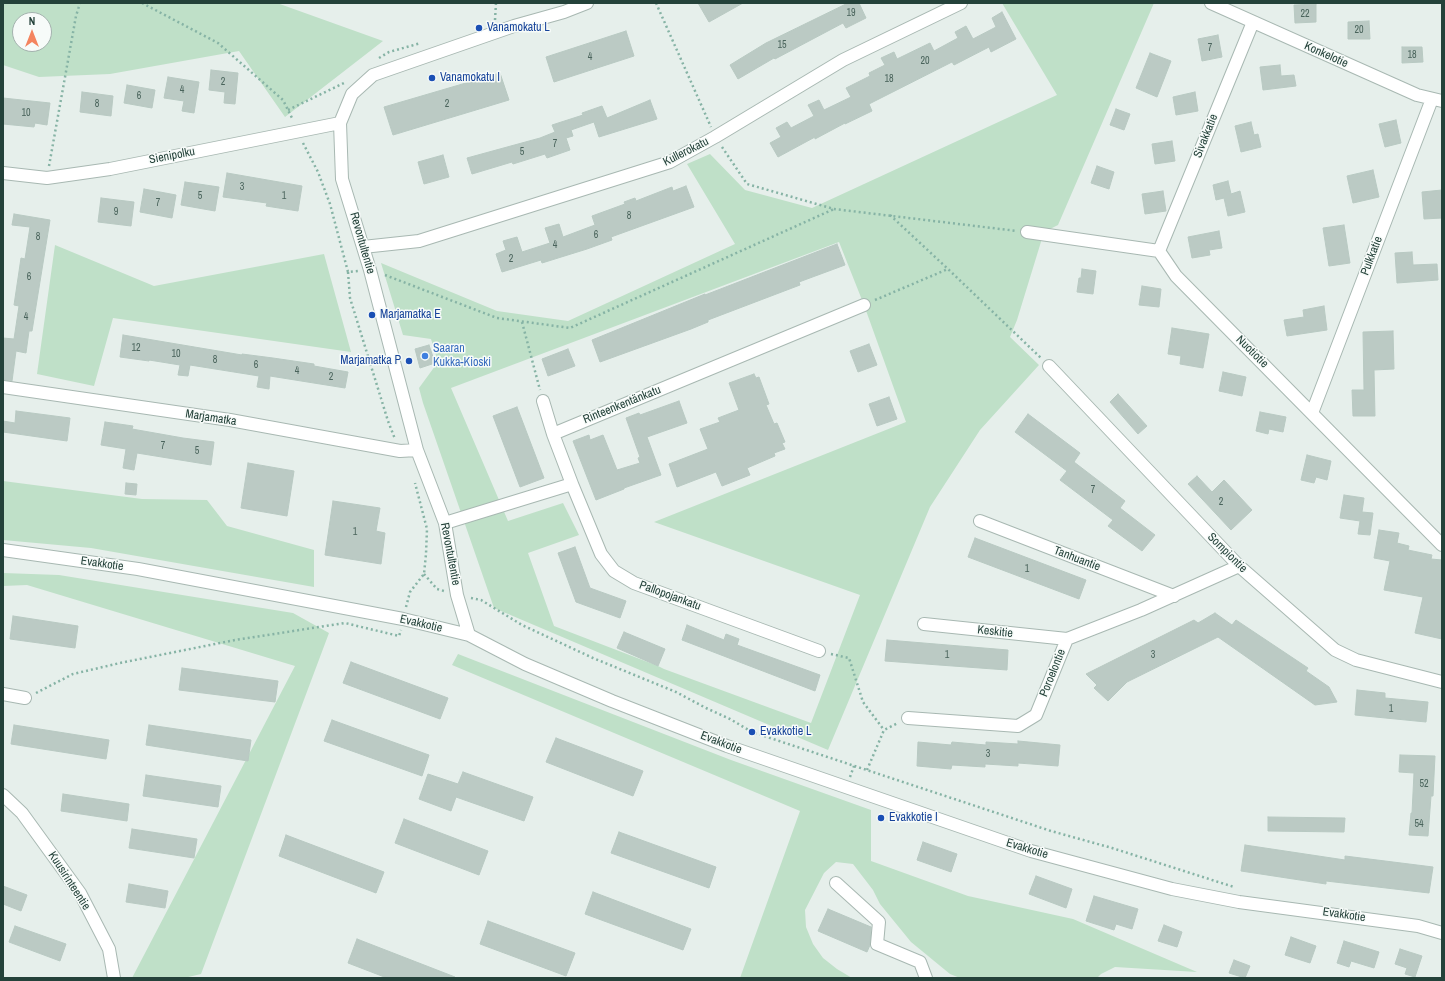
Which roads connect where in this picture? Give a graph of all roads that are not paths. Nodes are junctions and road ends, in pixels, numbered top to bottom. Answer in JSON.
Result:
{"nodes":[{"id":1,"x":587,"y":3,"type":"edge"},
{"id":2,"x":961,"y":3,"type":"edge"},
{"id":3,"x":1211,"y":3,"type":"edge"},
{"id":4,"x":561,"y":8,"type":"edge"},
{"id":5,"x":1252,"y":22,"type":"junction"},
{"id":6,"x":1437,"y":100,"type":"edge"},
{"id":7,"x":340,"y":123,"type":"junction"},
{"id":8,"x":3,"y":173,"type":"edge"},
{"id":9,"x":1027,"y":232,"type":"road end"},
{"id":10,"x":364,"y":247,"type":"junction"},
{"id":11,"x":1159,"y":251,"type":"junction"},
{"id":12,"x":864,"y":305,"type":"road end"},
{"id":13,"x":1049,"y":366,"type":"road end"},
{"id":14,"x":3,"y":387,"type":"edge"},
{"id":15,"x":543,"y":400,"type":"road end"},
{"id":16,"x":1312,"y":413,"type":"junction"},
{"id":17,"x":553,"y":434,"type":"junction"},
{"id":18,"x":417,"y":450,"type":"junction"},
{"id":19,"x":572,"y":484,"type":"junction"},
{"id":20,"x":980,"y":521,"type":"dead end"},
{"id":21,"x":445,"y":524,"type":"junction"},
{"id":22,"x":1442,"y":545,"type":"edge"},
{"id":23,"x":3,"y":550,"type":"edge"},
{"id":24,"x":1239,"y":566,"type":"junction"},
{"id":25,"x":1174,"y":596,"type":"junction"},
{"id":26,"x":924,"y":624,"type":"dead end"},
{"id":27,"x":469,"y":636,"type":"junction"},
{"id":28,"x":1067,"y":639,"type":"junction"},
{"id":29,"x":818,"y":651,"type":"road end"},
{"id":30,"x":1442,"y":682,"type":"edge"},
{"id":31,"x":3,"y":694,"type":"edge"},
{"id":32,"x":25,"y":698,"type":"road end"},
{"id":33,"x":908,"y":718,"type":"road end"},
{"id":34,"x":3,"y":795,"type":"edge"},
{"id":35,"x":836,"y":883,"type":"dead end"},
{"id":36,"x":1442,"y":933,"type":"edge"},
{"id":37,"x":114,"y":978,"type":"edge"},
{"id":38,"x":926,"y":978,"type":"edge"}],
"edges":[{"from":1,"to":4,"type":"street","name":"Revontultentie"},
{"from":2,"to":10,"type":"street","name":"Kullerokatu"},
{"from":3,"to":5,"type":"street","name":"Konkelotie"},
{"from":4,"to":7,"type":"street","name":"Revontultentie"},
{"from":5,"to":6,"type":"street","name":"Konkelotie"},
{"from":5,"to":11,"type":"street","name":"Sivakkatie"},
{"from":6,"to":16,"type":"street","name":"Pulkkatie"},
{"from":7,"to":8,"type":"street","name":"Sienipolku"},
{"from":7,"to":10,"type":"street","name":"Revontultentie"},
{"from":9,"to":11,"type":"street"},
{"from":10,"to":18,"type":"street","name":"Revontultentie"},
{"from":11,"to":16,"type":"street","name":"Nuotiotie"},
{"from":12,"to":17,"type":"street","name":"Rinteenkentänkatu"},
{"from":13,"to":24,"type":"street","name":"Sompiontie"},
{"from":14,"to":18,"type":"street","name":"Marjamatka"},
{"from":15,"to":17,"type":"street"},
{"from":16,"to":22,"type":"street","name":"Nuotiotie"},
{"from":17,"to":19,"type":"street"},
{"from":18,"to":21,"type":"street","name":"Revontultentie"},
{"from":19,"to":21,"type":"street"},
{"from":19,"to":29,"type":"street","name":"Pallopojankatu"},
{"from":20,"to":25,"type":"street","name":"Tanhuantie"},
{"from":21,"to":27,"type":"street","name":"Revontultentie"},
{"from":23,"to":27,"type":"street","name":"Evakkotie"},
{"from":24,"to":25,"type":"street","name":"Poroelontie"},
{"from":24,"to":30,"type":"street","name":"Sompiontie"},
{"from":25,"to":28,"type":"street","name":"Poroelontie"},
{"from":26,"to":28,"type":"street","name":"Keskitie"},
{"from":27,"to":36,"type":"street","name":"Evakkotie"},
{"from":28,"to":33,"type":"street","name":"Poroelontie"},
{"from":31,"to":32,"type":"street"},
{"from":34,"to":37,"type":"street","name":"Kuusirinteentie"},
{"from":35,"to":38,"type":"street"}]}
